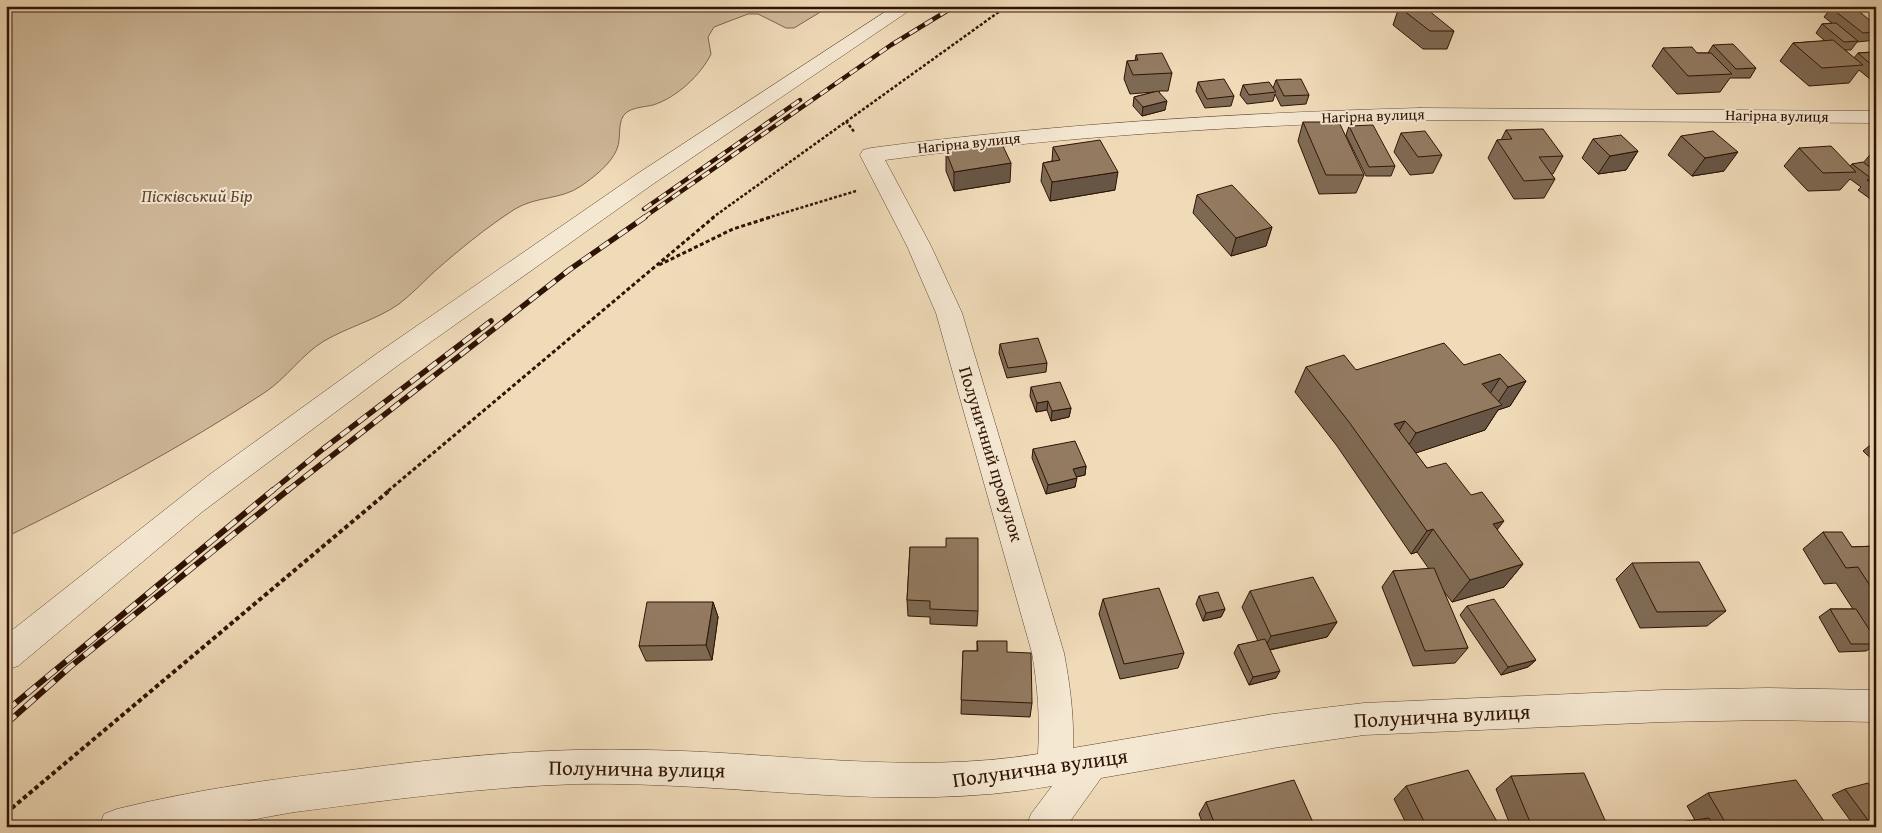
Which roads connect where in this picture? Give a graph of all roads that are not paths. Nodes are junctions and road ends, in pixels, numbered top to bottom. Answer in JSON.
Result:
{"nodes":[{"id":1,"x":908,"y":6,"type":"edge"},
{"id":2,"x":1876,"y":117,"type":"edge"},
{"id":3,"x":871,"y":155,"type":"joint"},
{"id":4,"x":6,"y":655,"type":"edge"},
{"id":5,"x":1876,"y":706,"type":"edge"},
{"id":6,"x":1091,"y":762,"type":"junction"},
{"id":7,"x":1054,"y":769,"type":"junction"},
{"id":8,"x":117,"y":827,"type":"edge"},
{"id":9,"x":1044,"y":827,"type":"edge"}],
"edges":[{"from":1,"to":4,"type":"street"},
{"from":2,"to":3,"type":"street","name":"Нагірна вулиця"},
{"from":3,"to":7,"type":"street","name":"Полуничний провулок"},
{"from":5,"to":6,"type":"street","name":"Полунична вулиця"},
{"from":6,"to":7,"type":"street","name":"Полунична вулиця"},
{"from":6,"to":9,"type":"street"},
{"from":7,"to":8,"type":"street","name":"Полунична вулиця"}]}
